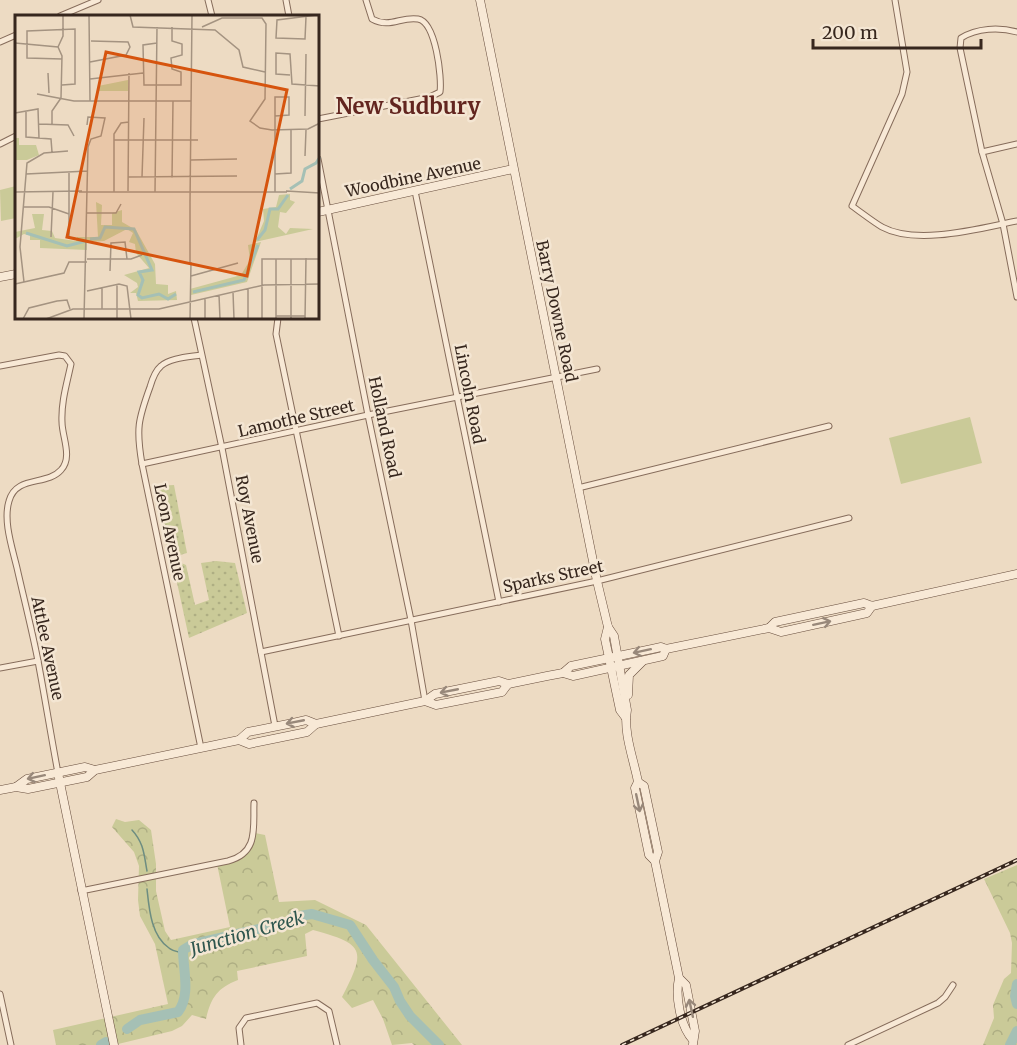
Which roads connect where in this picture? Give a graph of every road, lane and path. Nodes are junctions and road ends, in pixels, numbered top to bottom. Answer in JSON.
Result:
{"nodes":[{"id":1,"x":98,"y":0,"type":"edge"},
{"id":2,"x":208,"y":0,"type":"edge"},
{"id":3,"x":286,"y":0,"type":"edge"},
{"id":4,"x":366,"y":0,"type":"edge"},
{"id":5,"x":480,"y":0,"type":"edge"},
{"id":6,"x":895,"y":0,"type":"edge"},
{"id":7,"x":62,"y":15,"type":"edge"},
{"id":8,"x":212,"y":15,"type":"edge"},
{"id":9,"x":289,"y":15,"type":"edge"},
{"id":10,"x":1017,"y":32,"type":"edge"},
{"id":11,"x":15,"y":35,"type":"edge"},
{"id":12,"x":0,"y":42,"type":"edge"},
{"id":13,"x":320,"y":119,"type":"edge"},
{"id":14,"x":15,"y":136,"type":"edge"},
{"id":15,"x":0,"y":144,"type":"edge"},
{"id":16,"x":1017,"y":144,"type":"edge"},
{"id":17,"x":982,"y":152,"type":"junction"},
{"id":18,"x":320,"y":169,"type":"edge"},
{"id":19,"x":513,"y":169,"type":"junction"},
{"id":20,"x":415,"y":191,"type":"junction"},
{"id":21,"x":328,"y":210,"type":"junction"},
{"id":22,"x":320,"y":212,"type":"edge"},
{"id":23,"x":1017,"y":220,"type":"edge"},
{"id":24,"x":1003,"y":224,"type":"junction"},
{"id":25,"x":15,"y":274,"type":"edge"},
{"id":26,"x":0,"y":277,"type":"edge"},
{"id":27,"x":1017,"y":297,"type":"edge"},
{"id":28,"x":194,"y":320,"type":"edge"},
{"id":29,"x":278,"y":320,"type":"edge"},
{"id":30,"x":201,"y":355,"type":"junction"},
{"id":31,"x":0,"y":366,"type":"edge"},
{"id":32,"x":597,"y":369,"type":"dead end"},
{"id":33,"x":557,"y":378,"type":"junction"},
{"id":34,"x":457,"y":397,"type":"junction"},
{"id":35,"x":368,"y":415,"type":"junction"},
{"id":36,"x":829,"y":426,"type":"dead end"},
{"id":37,"x":296,"y":431,"type":"junction"},
{"id":38,"x":222,"y":448,"type":"junction"},
{"id":39,"x":142,"y":464,"type":"junction"},
{"id":40,"x":578,"y":488,"type":"junction"},
{"id":41,"x":849,"y":518,"type":"dead end"},
{"id":42,"x":1017,"y":574,"type":"edge"},
{"id":43,"x":597,"y":581,"type":"junction"},
{"id":44,"x":499,"y":602,"type":"junction"},
{"id":45,"x":411,"y":620,"type":"junction"},
{"id":46,"x":339,"y":636,"type":"junction"},
{"id":47,"x":666,"y":649,"type":"junction"},
{"id":48,"x":261,"y":652,"type":"junction"},
{"id":49,"x":613,"y":657,"type":"junction"},
{"id":50,"x":645,"y":660,"type":"junction"},
{"id":51,"x":38,"y":661,"type":"junction"},
{"id":52,"x":615,"y":666,"type":"junction"},
{"id":53,"x":0,"y":668,"type":"edge"},
{"id":54,"x":588,"y":672,"type":"junction"},
{"id":55,"x":563,"y":673,"type":"junction"},
{"id":56,"x":614,"y":683,"type":"junction"},
{"id":57,"x":425,"y":701,"type":"junction"},
{"id":58,"x":627,"y":705,"type":"junction"},
{"id":59,"x":626,"y":718,"type":"junction"},
{"id":60,"x":316,"y":724,"type":"junction"},
{"id":61,"x":275,"y":726,"type":"junction"},
{"id":62,"x":239,"y":740,"type":"junction"},
{"id":63,"x":201,"y":748,"type":"junction"},
{"id":64,"x":95,"y":770,"type":"junction"},
{"id":65,"x":58,"y":773,"type":"junction"},
{"id":66,"x":60,"y":783,"type":"junction"},
{"id":67,"x":16,"y":787,"type":"junction"},
{"id":68,"x":0,"y":790,"type":"edge"},
{"id":69,"x":254,"y":803,"type":"dead end"},
{"id":70,"x":81,"y":891,"type":"junction"},
{"id":71,"x":953,"y":985,"type":"dead end"},
{"id":72,"x":0,"y":994,"type":"edge"},
{"id":73,"x":693,"y":1042,"type":"edge"},
{"id":74,"x":11,"y":1045,"type":"edge"},
{"id":75,"x":114,"y":1045,"type":"edge"},
{"id":76,"x":241,"y":1045,"type":"edge"},
{"id":77,"x":337,"y":1045,"type":"edge"},
{"id":78,"x":848,"y":1045,"type":"edge"}],
"edges":[{"from":1,"to":7,"type":"street"},
{"from":2,"to":8,"type":"street"},
{"from":3,"to":9,"type":"street"},
{"from":4,"to":13,"type":"street"},
{"from":5,"to":19,"type":"main road","name":"Barry Downe Road"},
{"from":6,"to":24,"type":"street"},
{"from":10,"to":17,"type":"street"},
{"from":11,"to":12,"type":"street"},
{"from":14,"to":15,"type":"street"},
{"from":16,"to":17,"type":"street"},
{"from":17,"to":24,"type":"street"},
{"from":18,"to":21,"type":"street","name":"Holland Road"},
{"from":19,"to":20,"type":"main road","name":"Woodbine Avenue"},
{"from":19,"to":33,"type":"main road","name":"Barry Downe Road"},
{"from":20,"to":21,"type":"main road","name":"Woodbine Avenue"},
{"from":20,"to":34,"type":"street","name":"Lincoln Road"},
{"from":21,"to":22,"type":"main road","name":"Woodbine Avenue"},
{"from":21,"to":35,"type":"street","name":"Holland Road"},
{"from":23,"to":24,"type":"street"},
{"from":24,"to":27,"type":"street"},
{"from":25,"to":26,"type":"main road"},
{"from":28,"to":30,"type":"street","name":"Roy Avenue"},
{"from":29,"to":37,"type":"street"},
{"from":30,"to":38,"type":"street","name":"Roy Avenue"},
{"from":30,"to":39,"type":"street","name":"Leon Avenue"},
{"from":31,"to":51,"type":"street","name":"Attlee Avenue"},
{"from":32,"to":33,"type":"street","name":"Lamothe Street"},
{"from":33,"to":34,"type":"street","name":"Lamothe Street"},
{"from":33,"to":40,"type":"main road","name":"Barry Downe Road"},
{"from":34,"to":35,"type":"street","name":"Lamothe Street"},
{"from":34,"to":44,"type":"street","name":"Lincoln Road"},
{"from":35,"to":37,"type":"street","name":"Lamothe Street"},
{"from":35,"to":45,"type":"street","name":"Holland Road"},
{"from":36,"to":40,"type":"street"},
{"from":37,"to":38,"type":"street","name":"Lamothe Street"},
{"from":37,"to":46,"type":"street"},
{"from":38,"to":39,"type":"street","name":"Lamothe Street"},
{"from":38,"to":48,"type":"street","name":"Roy Avenue"},
{"from":39,"to":63,"type":"street","name":"Leon Avenue"},
{"from":40,"to":43,"type":"main road","name":"Barry Downe Road"},
{"from":41,"to":43,"type":"street","name":"Sparks Street"},
{"from":42,"to":47,"type":"main road"},
{"from":43,"to":44,"type":"street","name":"Sparks Street"},
{"from":43,"to":49,"type":"main road","name":"Barry Downe Road"},
{"from":44,"to":45,"type":"street","name":"Sparks Street"},
{"from":45,"to":46,"type":"street","name":"Sparks Street"},
{"from":45,"to":57,"type":"street","name":"Holland Road"},
{"from":46,"to":48,"type":"street","name":"Sparks Street"},
{"from":47,"to":49,"type":"main road","one_way":true},
{"from":47,"to":50,"type":"main road"},
{"from":48,"to":61,"type":"street","name":"Roy Avenue"},
{"from":49,"to":52,"type":"main road","name":"Barry Downe Road"},
{"from":49,"to":55,"type":"main road"},
{"from":50,"to":52,"type":"main road"},
{"from":50,"to":58,"type":"main road"},
{"from":51,"to":53,"type":"street"},
{"from":51,"to":65,"type":"street","name":"Attlee Avenue"},
{"from":52,"to":54,"type":"main road"},
{"from":52,"to":56,"type":"main road","name":"Barry Downe Road"},
{"from":52,"to":58,"type":"main road","name":"Barry Downe Road"},
{"from":54,"to":55,"type":"main road"},
{"from":54,"to":56,"type":"main road"},
{"from":55,"to":57,"type":"main road"},
{"from":56,"to":59,"type":"main road","name":"Barry Downe Road"},
{"from":57,"to":60,"type":"main road"},
{"from":58,"to":59,"type":"main road","name":"Barry Downe Road"},
{"from":59,"to":73,"type":"main road","name":"Barry Downe Road"},
{"from":60,"to":61,"type":"main road","one_way":true},
{"from":60,"to":62,"type":"main road"},
{"from":61,"to":62,"type":"main road"},
{"from":62,"to":63,"type":"main road"},
{"from":63,"to":64,"type":"main road"},
{"from":64,"to":65,"type":"main road"},
{"from":64,"to":66,"type":"main road"},
{"from":65,"to":66,"type":"main road","name":"Attlee Avenue"},
{"from":65,"to":67,"type":"main road","one_way":true},
{"from":66,"to":67,"type":"main road"},
{"from":66,"to":70,"type":"main road","name":"Attlee Avenue"},
{"from":67,"to":68,"type":"main road"},
{"from":69,"to":70,"type":"street"},
{"from":70,"to":75,"type":"main road","name":"Attlee Avenue"},
{"from":71,"to":78,"type":"street"},
{"from":72,"to":74,"type":"street"},
{"from":76,"to":77,"type":"street"}]}
